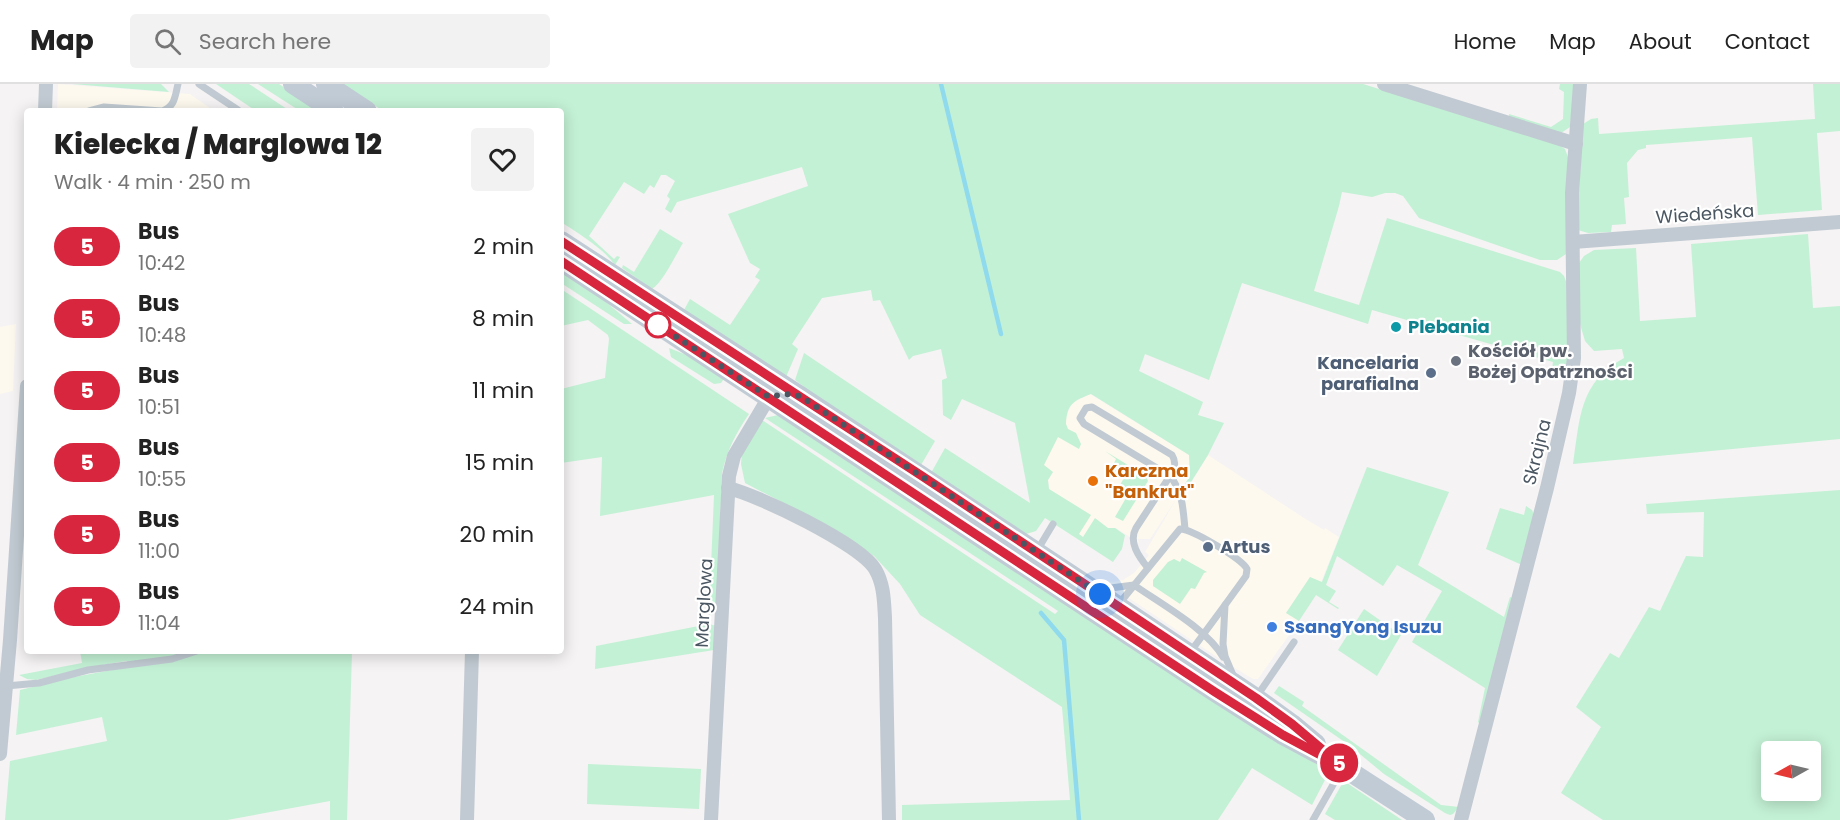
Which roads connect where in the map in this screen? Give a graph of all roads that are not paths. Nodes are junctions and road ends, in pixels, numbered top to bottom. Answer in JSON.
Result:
{"nodes":[{"id":1,"x":46,"y":84,"type":"edge"},
{"id":2,"x":178,"y":84,"type":"edge"},
{"id":3,"x":199,"y":84,"type":"edge"},
{"id":4,"x":293,"y":84,"type":"edge"},
{"id":5,"x":326,"y":84,"type":"edge"},
{"id":6,"x":1384,"y":84,"type":"edge"},
{"id":7,"x":1580,"y":84,"type":"edge"},
{"id":8,"x":45,"y":108,"type":"edge"},
{"id":9,"x":100,"y":108,"type":"edge"},
{"id":10,"x":118,"y":108,"type":"edge"},
{"id":11,"x":168,"y":108,"type":"edge"},
{"id":12,"x":236,"y":108,"type":"edge"},
{"id":13,"x":329,"y":108,"type":"edge"},
{"id":14,"x":362,"y":108,"type":"edge"},
{"id":15,"x":1576,"y":144,"type":"junction"},
{"id":16,"x":1840,"y":222,"type":"edge"},
{"id":17,"x":1573,"y":242,"type":"junction"},
{"id":18,"x":564,"y":243,"type":"edge"},
{"id":19,"x":564,"y":263,"type":"edge"},
{"id":20,"x":770,"y":377,"type":"junction"},
{"id":21,"x":800,"y":396,"type":"junction"},
{"id":22,"x":769,"y":397,"type":"junction"},
{"id":23,"x":24,"y":429,"type":"edge"},
{"id":24,"x":1170,"y":476,"type":"junction"},
{"id":25,"x":728,"y":488,"type":"junction"},
{"id":26,"x":1053,"y":524,"type":"dead end"},
{"id":27,"x":1185,"y":529,"type":"junction"},
{"id":28,"x":1036,"y":552,"type":"junction"},
{"id":29,"x":1148,"y":568,"type":"junction"},
{"id":30,"x":1082,"y":582,"type":"junction"},
{"id":31,"x":1134,"y":585,"type":"junction"},
{"id":32,"x":1225,"y":605,"type":"junction"},
{"id":33,"x":1117,"y":606,"type":"junction"},
{"id":34,"x":1125,"y":632,"type":"junction"},
{"id":35,"x":1203,"y":633,"type":"junction"},
{"id":36,"x":1294,"y":642,"type":"dead end"},
{"id":37,"x":1155,"y":652,"type":"junction"},
{"id":38,"x":188,"y":654,"type":"edge"},
{"id":39,"x":472,"y":654,"type":"edge"},
{"id":40,"x":1188,"y":654,"type":"junction"},
{"id":41,"x":1229,"y":667,"type":"junction"},
{"id":42,"x":6,"y":686,"type":"junction"},
{"id":43,"x":1215,"y":692,"type":"junction"},
{"id":44,"x":1249,"y":694,"type":"junction"},
{"id":45,"x":0,"y":754,"type":"edge"},
{"id":46,"x":1343,"y":767,"type":"junction"},
{"id":47,"x":467,"y":820,"type":"edge"},
{"id":48,"x":711,"y":820,"type":"edge"},
{"id":49,"x":889,"y":820,"type":"edge"},
{"id":50,"x":1313,"y":820,"type":"edge"},
{"id":51,"x":1425,"y":820,"type":"edge"},
{"id":52,"x":1461,"y":820,"type":"edge"}],
"edges":[{"from":1,"to":8,"type":"street"},
{"from":2,"to":11,"type":"lane"},
{"from":3,"to":12,"type":"lane"},
{"from":4,"to":13,"type":"main road"},
{"from":5,"to":14,"type":"main road"},
{"from":6,"to":15,"type":"street"},
{"from":7,"to":15,"type":"street","name":"Skrajna"},
{"from":9,"to":10,"type":"lane"},
{"from":15,"to":17,"type":"street","name":"Skrajna"},
{"from":16,"to":17,"type":"street","name":"Wiedeńska"},
{"from":17,"to":52,"type":"street","name":"Skrajna"},
{"from":18,"to":20,"type":"main road"},
{"from":19,"to":22,"type":"main road"},
{"from":20,"to":21,"type":"main road"},
{"from":20,"to":22,"type":"street","name":"Marglowa"},
{"from":21,"to":22,"type":"street"},
{"from":21,"to":28,"type":"main road"},
{"from":22,"to":25,"type":"street","name":"Marglowa"},
{"from":22,"to":34,"type":"main road"},
{"from":23,"to":42,"type":"street"},
{"from":24,"to":24,"type":"lane"},
{"from":24,"to":27,"type":"lane"},
{"from":24,"to":29,"type":"lane"},
{"from":25,"to":48,"type":"street","name":"Marglowa"},
{"from":25,"to":49,"type":"street"},
{"from":26,"to":28,"type":"lane"},
{"from":27,"to":29,"type":"lane"},
{"from":27,"to":32,"type":"lane"},
{"from":28,"to":30,"type":"main road"},
{"from":29,"to":31,"type":"lane"},
{"from":30,"to":31,"type":"lane"},
{"from":30,"to":33,"type":"main road"},
{"from":31,"to":33,"type":"lane"},
{"from":31,"to":35,"type":"lane"},
{"from":32,"to":35,"type":"lane"},
{"from":32,"to":41,"type":"lane"},
{"from":33,"to":34,"type":"lane"},
{"from":33,"to":40,"type":"main road"},
{"from":34,"to":37,"type":"main road"},
{"from":35,"to":40,"type":"lane"},
{"from":35,"to":41,"type":"lane"},
{"from":36,"to":44,"type":"lane"},
{"from":37,"to":40,"type":"lane"},
{"from":37,"to":43,"type":"main road"},
{"from":38,"to":42,"type":"lane"},
{"from":39,"to":47,"type":"street"},
{"from":40,"to":44,"type":"main road"},
{"from":41,"to":44,"type":"lane"},
{"from":42,"to":45,"type":"street"},
{"from":43,"to":44,"type":"lane"},
{"from":43,"to":46,"type":"main road"},
{"from":44,"to":46,"type":"main road"},
{"from":46,"to":50,"type":"lane"},
{"from":46,"to":51,"type":"main road"}]}
